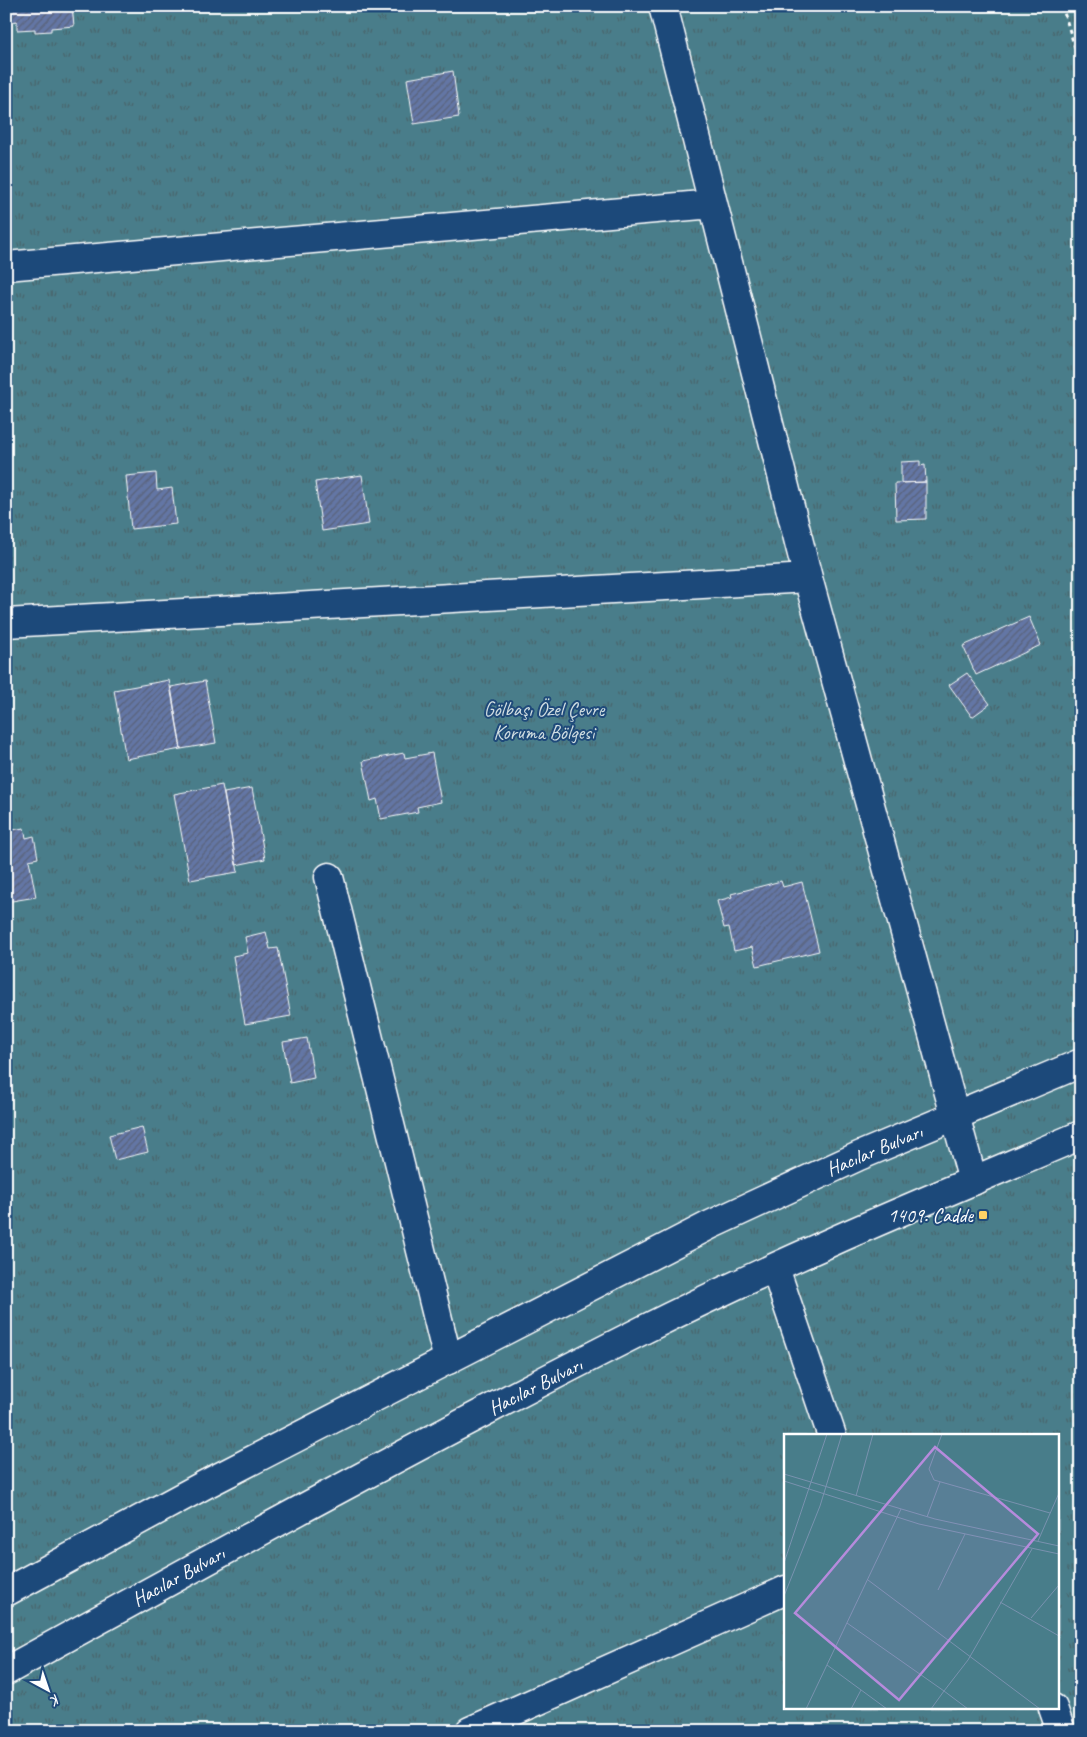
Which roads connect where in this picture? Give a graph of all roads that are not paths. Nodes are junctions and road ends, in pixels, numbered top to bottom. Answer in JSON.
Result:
{"nodes":[{"id":1,"x":663,"y":6,"type":"edge"},
{"id":2,"x":713,"y":204,"type":"junction"},
{"id":3,"x":6,"y":266,"type":"edge"},
{"id":4,"x":808,"y":578,"type":"junction"},
{"id":5,"x":6,"y":623,"type":"edge"},
{"id":6,"x":328,"y":877,"type":"dead end"},
{"id":7,"x":1081,"y":1063,"type":"edge"},
{"id":8,"x":954,"y":1116,"type":"junction"},
{"id":9,"x":1081,"y":1134,"type":"edge"},
{"id":10,"x":973,"y":1181,"type":"junction"},
{"id":11,"x":775,"y":1268,"type":"junction"},
{"id":12,"x":448,"y":1360,"type":"junction"},
{"id":13,"x":831,"y":1434,"type":"edge"},
{"id":14,"x":784,"y":1591,"type":"edge"},
{"id":15,"x":6,"y":1592,"type":"edge"},
{"id":16,"x":6,"y":1671,"type":"edge"},
{"id":17,"x":1054,"y":1710,"type":"edge"},
{"id":18,"x":470,"y":1731,"type":"edge"},
{"id":19,"x":1062,"y":1731,"type":"edge"}],
"edges":[{"from":1,"to":2,"type":"street"},
{"from":2,"to":3,"type":"street"},
{"from":2,"to":4,"type":"street"},
{"from":4,"to":5,"type":"street"},
{"from":4,"to":8,"type":"street"},
{"from":6,"to":12,"type":"street"},
{"from":7,"to":8,"type":"street","name":"Hacılar Bulvarı"},
{"from":8,"to":10,"type":"street"},
{"from":8,"to":12,"type":"street","name":"Hacılar Bulvarı"},
{"from":9,"to":10,"type":"street","name":"Hacılar Bulvarı"},
{"from":10,"to":11,"type":"street","name":"Hacılar Bulvarı"},
{"from":11,"to":13,"type":"street"},
{"from":11,"to":16,"type":"street","name":"Hacılar Bulvarı"},
{"from":12,"to":15,"type":"street","name":"Hacılar Bulvarı"},
{"from":14,"to":18,"type":"street"},
{"from":17,"to":19,"type":"street"}]}
